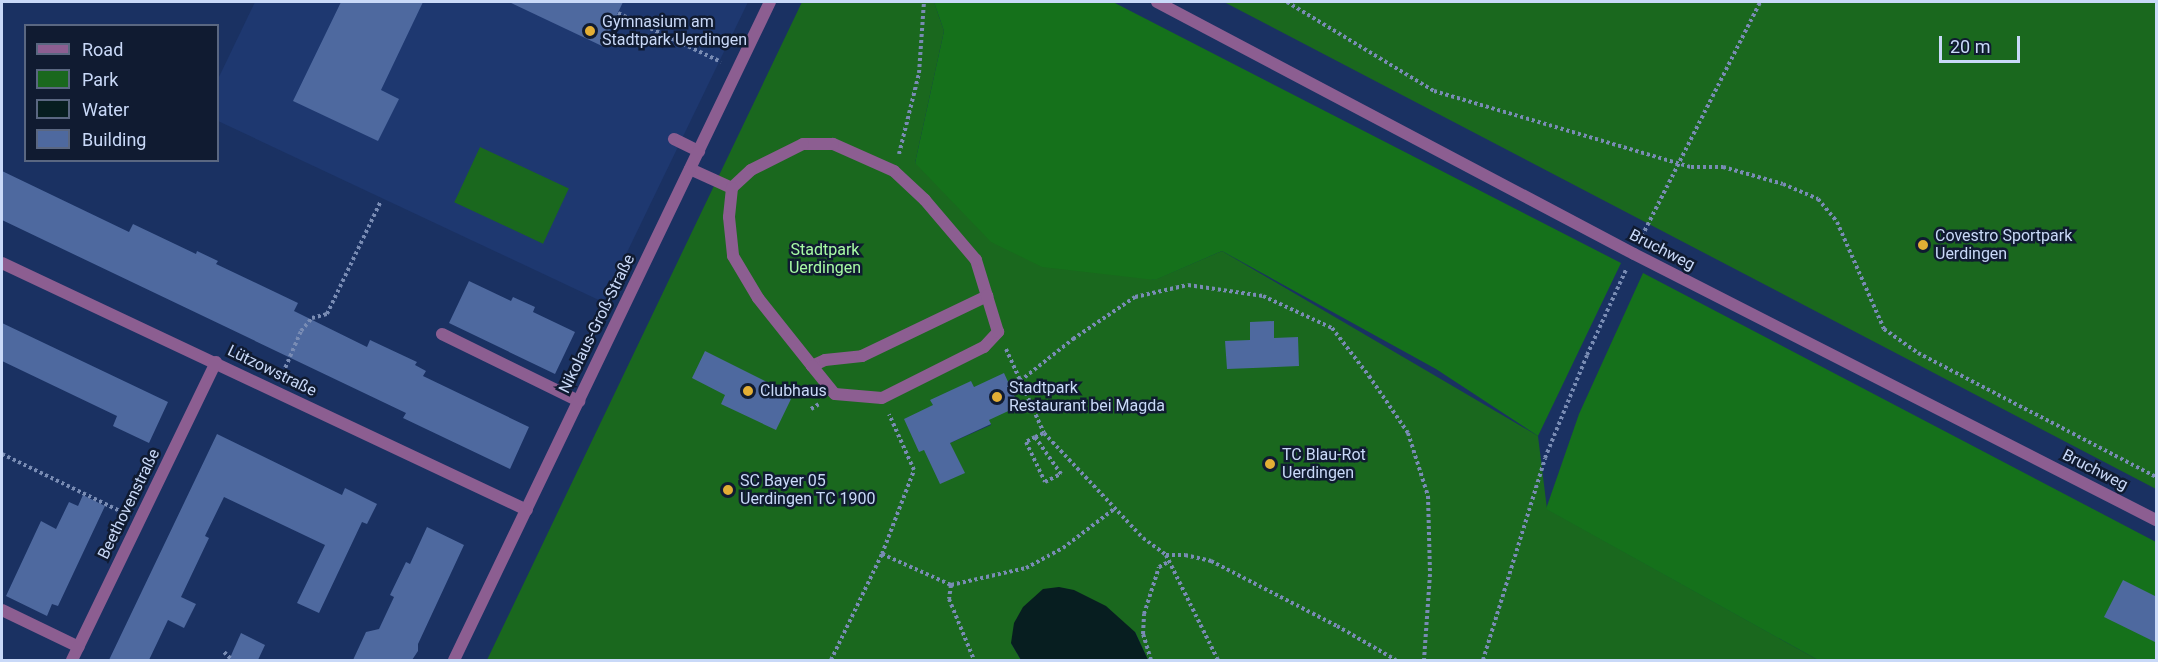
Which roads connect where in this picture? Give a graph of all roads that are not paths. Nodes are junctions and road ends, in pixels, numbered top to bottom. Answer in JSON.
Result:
{"nodes":[{"id":1,"x":770,"y":2,"type":"edge"},
{"id":2,"x":1157,"y":2,"type":"edge"},
{"id":3,"x":674,"y":139,"type":"dead end"},
{"id":4,"x":699,"y":151,"type":"junction"},
{"id":5,"x":690,"y":169,"type":"junction"},
{"id":6,"x":732,"y":188,"type":"junction"},
{"id":7,"x":2,"y":263,"type":"edge"},
{"id":8,"x":987,"y":296,"type":"junction"},
{"id":9,"x":442,"y":334,"type":"dead end"},
{"id":10,"x":216,"y":362,"type":"junction"},
{"id":11,"x":812,"y":366,"type":"junction"},
{"id":12,"x":579,"y":401,"type":"junction"},
{"id":13,"x":527,"y":510,"type":"junction"},
{"id":14,"x":2157,"y":520,"type":"edge"},
{"id":15,"x":2,"y":610,"type":"edge"},
{"id":16,"x":79,"y":647,"type":"junction"},
{"id":17,"x":72,"y":660,"type":"edge"},
{"id":18,"x":454,"y":660,"type":"edge"}],
"edges":[{"from":1,"to":4,"type":"street","name":"Nikolaus-Groß-Straße"},
{"from":2,"to":14,"type":"street","name":"Bruchweg"},
{"from":3,"to":4,"type":"street"},
{"from":4,"to":5,"type":"street","name":"Nikolaus-Groß-Straße"},
{"from":5,"to":6,"type":"street"},
{"from":5,"to":12,"type":"street","name":"Nikolaus-Groß-Straße"},
{"from":6,"to":8,"type":"street"},
{"from":6,"to":11,"type":"street"},
{"from":7,"to":10,"type":"street","name":"Lützowstraße"},
{"from":8,"to":11,"type":"street"},
{"from":8,"to":11,"type":"street"},
{"from":9,"to":12,"type":"street"},
{"from":10,"to":13,"type":"street","name":"Lützowstraße"},
{"from":10,"to":16,"type":"street","name":"Beethovenstraße"},
{"from":12,"to":13,"type":"street","name":"Nikolaus-Groß-Straße"},
{"from":13,"to":18,"type":"street","name":"Nikolaus-Groß-Straße"},
{"from":15,"to":16,"type":"street"},
{"from":16,"to":17,"type":"street","name":"Beethovenstraße"}]}
